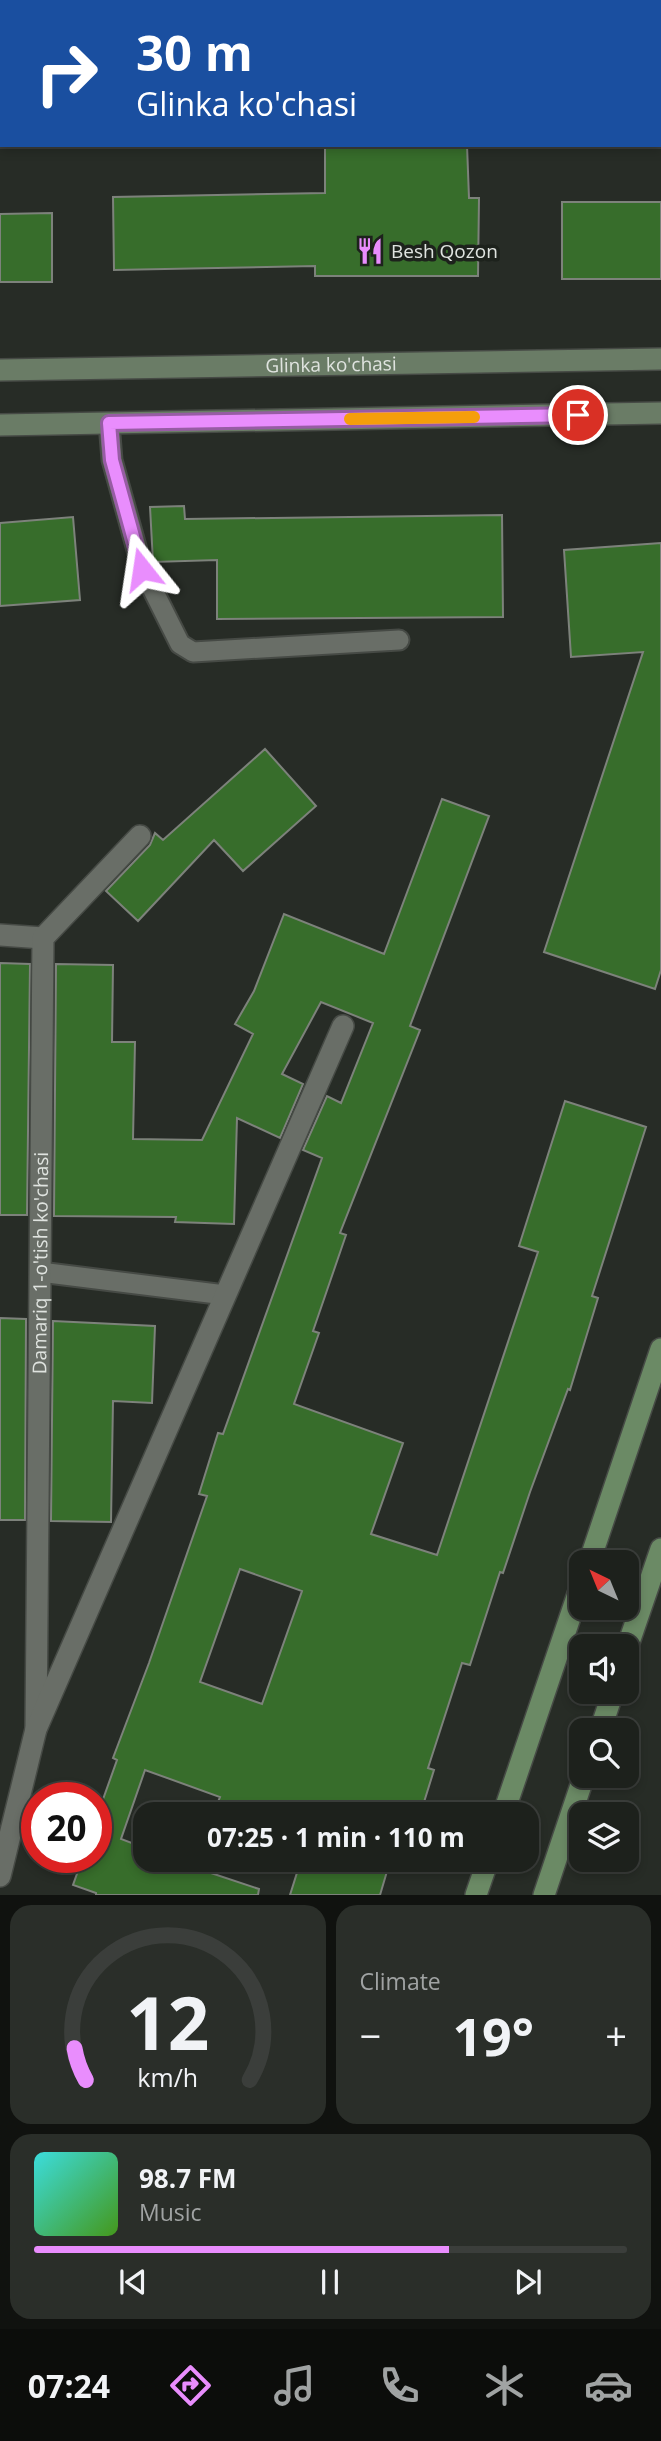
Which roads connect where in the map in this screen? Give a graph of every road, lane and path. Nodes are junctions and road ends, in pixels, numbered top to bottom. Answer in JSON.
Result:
{"nodes":[{"id":1,"x":661,"y":359,"type":"edge"},
{"id":2,"x":0,"y":370,"type":"edge"},
{"id":3,"x":661,"y":413,"type":"edge"},
{"id":4,"x":109,"y":423,"type":"junction"},
{"id":5,"x":0,"y":425,"type":"edge"},
{"id":6,"x":399,"y":640,"type":"dead end"},
{"id":7,"x":140,"y":836,"type":"dead end"},
{"id":8,"x":0,"y":935,"type":"edge"},
{"id":9,"x":43,"y":938,"type":"junction"},
{"id":10,"x":344,"y":1026,"type":"dead end"},
{"id":11,"x":40,"y":1272,"type":"junction"},
{"id":12,"x":225,"y":1295,"type":"junction"},
{"id":13,"x":661,"y":1349,"type":"edge"},
{"id":14,"x":661,"y":1549,"type":"edge"},
{"id":15,"x":593,"y":1550,"type":"edge"},
{"id":16,"x":569,"y":1620,"type":"edge"},
{"id":17,"x":632,"y":1634,"type":"edge"},
{"id":18,"x":36,"y":1729,"type":"junction"},
{"id":19,"x":580,"y":1788,"type":"edge"},
{"id":20,"x":507,"y":1802,"type":"edge"},
{"id":21,"x":484,"y":1872,"type":"edge"},
{"id":22,"x":0,"y":1876,"type":"edge"},
{"id":23,"x":476,"y":1895,"type":"edge"},
{"id":24,"x":544,"y":1895,"type":"edge"}],
"edges":[{"from":1,"to":2,"type":"main road","name":"Glinka ko'chasi"},
{"from":3,"to":4,"type":"main road"},
{"from":4,"to":5,"type":"main road"},
{"from":4,"to":6,"type":"lane"},
{"from":7,"to":9,"type":"street"},
{"from":8,"to":9,"type":"street"},
{"from":9,"to":11,"type":"street","name":"Damariq 1-o'tish ko'chasi"},
{"from":10,"to":12,"type":"street","name":"Damariq 1-o'tish ko'chasi"},
{"from":11,"to":12,"type":"lane"},
{"from":11,"to":18,"type":"street","name":"Damariq 1-o'tish ko'chasi"},
{"from":12,"to":18,"type":"street","name":"Damariq 1-o'tish ko'chasi"},
{"from":13,"to":15,"type":"main road"},
{"from":14,"to":17,"type":"main road"},
{"from":16,"to":20,"type":"main road"},
{"from":18,"to":22,"type":"street","name":"Damariq 1-o'tish ko'chasi"},
{"from":19,"to":24,"type":"main road"},
{"from":21,"to":23,"type":"main road"}]}
